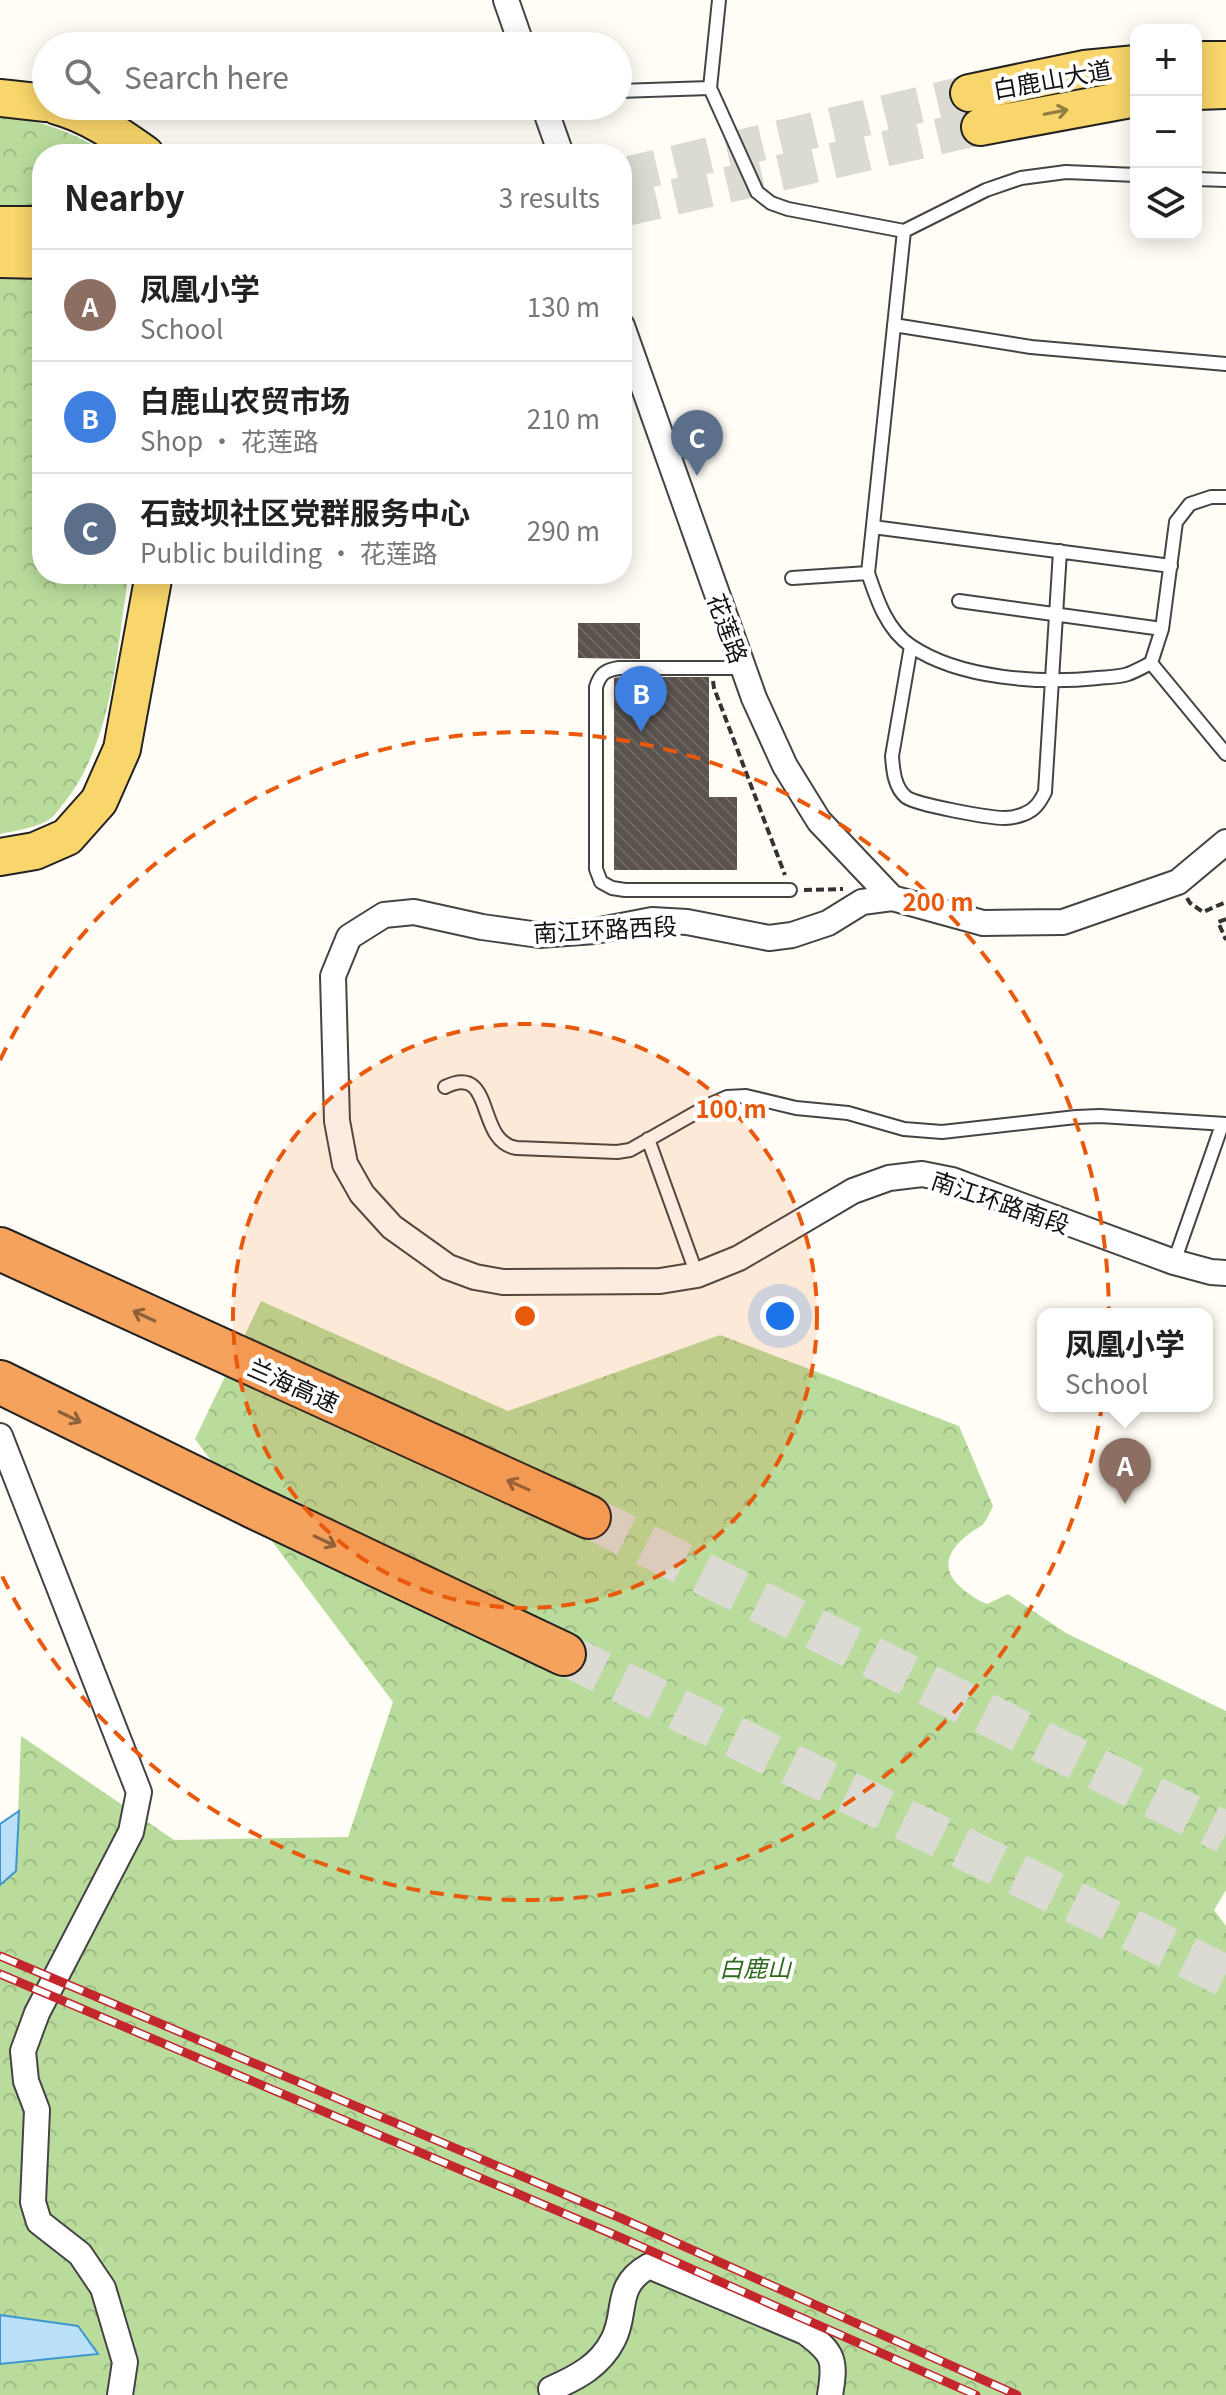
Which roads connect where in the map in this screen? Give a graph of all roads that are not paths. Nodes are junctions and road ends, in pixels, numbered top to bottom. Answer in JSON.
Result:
{"nodes":[{"id":1,"x":506,"y":0,"type":"edge"},
{"id":2,"x":719,"y":0,"type":"edge"},
{"id":3,"x":517,"y":32,"type":"edge"},
{"id":4,"x":1202,"y":60,"type":"edge"},
{"id":5,"x":1226,"y":60,"type":"edge"},
{"id":6,"x":1130,"y":65,"type":"edge"},
{"id":7,"x":710,"y":88,"type":"junction"},
{"id":8,"x":1226,"y":90,"type":"edge"},
{"id":9,"x":632,"y":91,"type":"edge"},
{"id":10,"x":1202,"y":91,"type":"edge"},
{"id":11,"x":969,"y":93,"type":"tunnel mouth"},
{"id":12,"x":0,"y":98,"type":"edge"},
{"id":13,"x":1130,"y":99,"type":"edge"},
{"id":14,"x":32,"y":101,"type":"edge"},
{"id":15,"x":91,"y":120,"type":"edge"},
{"id":16,"x":549,"y":120,"type":"edge"},
{"id":17,"x":980,"y":127,"type":"tunnel mouth"},
{"id":18,"x":130,"y":144,"type":"edge"},
{"id":19,"x":557,"y":144,"type":"edge"},
{"id":20,"x":1130,"y":175,"type":"edge"},
{"id":21,"x":1202,"y":179,"type":"edge"},
{"id":22,"x":1226,"y":180,"type":"edge"},
{"id":23,"x":0,"y":225,"type":"edge"},
{"id":24,"x":32,"y":225,"type":"edge"},
{"id":25,"x":904,"y":231,"type":"junction"},
{"id":26,"x":0,"y":259,"type":"edge"},
{"id":27,"x":32,"y":260,"type":"edge"},
{"id":28,"x":894,"y":325,"type":"junction"},
{"id":29,"x":632,"y":354,"type":"edge"},
{"id":30,"x":1226,"y":364,"type":"edge"},
{"id":31,"x":1226,"y":497,"type":"edge"},
{"id":32,"x":873,"y":527,"type":"junction"},
{"id":33,"x":1060,"y":551,"type":"junction"},
{"id":34,"x":1171,"y":566,"type":"junction"},
{"id":35,"x":868,"y":573,"type":"junction"},
{"id":36,"x":792,"y":578,"type":"dead end"},
{"id":37,"x":152,"y":584,"type":"edge"},
{"id":38,"x":959,"y":601,"type":"dead end"},
{"id":39,"x":1056,"y":614,"type":"junction"},
{"id":40,"x":1162,"y":629,"type":"junction"},
{"id":41,"x":911,"y":646,"type":"junction"},
{"id":42,"x":1151,"y":663,"type":"junction"},
{"id":43,"x":743,"y":668,"type":"junction"},
{"id":44,"x":1052,"y":679,"type":"junction"},
{"id":45,"x":1226,"y":754,"type":"edge"},
{"id":46,"x":1226,"y":842,"type":"edge"},
{"id":47,"x":0,"y":857,"type":"edge"},
{"id":48,"x":790,"y":890,"type":"road end"},
{"id":49,"x":892,"y":898,"type":"junction"},
{"id":50,"x":445,"y":1087,"type":"dead end"},
{"id":51,"x":1224,"y":1125,"type":"edge"},
{"id":52,"x":648,"y":1139,"type":"junction"},
{"id":53,"x":0,"y":1249,"type":"edge"},
{"id":54,"x":1174,"y":1262,"type":"junction"},
{"id":55,"x":1226,"y":1273,"type":"edge"},
{"id":56,"x":697,"y":1275,"type":"junction"},
{"id":57,"x":0,"y":1382,"type":"edge"},
{"id":58,"x":0,"y":1436,"type":"edge"},
{"id":59,"x":589,"y":1517,"type":"tunnel mouth"},
{"id":60,"x":564,"y":1654,"type":"tunnel mouth"},
{"id":61,"x":120,"y":2395,"type":"edge"},
{"id":62,"x":555,"y":2395,"type":"edge"},
{"id":63,"x":830,"y":2395,"type":"edge"}],
"edges":[{"from":1,"to":3,"type":"street"},
{"from":2,"to":7,"type":"lane"},
{"from":4,"to":5,"type":"main road"},
{"from":6,"to":11,"type":"main road","name":"白鹿山大道"},
{"from":7,"to":9,"type":"lane"},
{"from":7,"to":25,"type":"lane"},
{"from":8,"to":10,"type":"main road"},
{"from":12,"to":14,"type":"main road"},
{"from":17,"to":13,"type":"main road","name":"白鹿山大道","one_way":true},
{"from":15,"to":18,"type":"main road"},
{"from":16,"to":19,"type":"street"},
{"from":20,"to":25,"type":"lane"},
{"from":21,"to":22,"type":"lane"},
{"from":23,"to":24,"type":"main road"},
{"from":25,"to":28,"type":"lane"},
{"from":26,"to":27,"type":"main road"},
{"from":28,"to":30,"type":"lane"},
{"from":28,"to":32,"type":"lane"},
{"from":29,"to":43,"type":"street","name":"花莲路"},
{"from":31,"to":34,"type":"lane"},
{"from":32,"to":33,"type":"lane"},
{"from":32,"to":35,"type":"lane"},
{"from":33,"to":34,"type":"lane"},
{"from":33,"to":39,"type":"lane"},
{"from":34,"to":40,"type":"lane"},
{"from":35,"to":36,"type":"lane"},
{"from":35,"to":41,"type":"lane"},
{"from":37,"to":47,"type":"main road"},
{"from":38,"to":39,"type":"lane"},
{"from":39,"to":40,"type":"lane"},
{"from":39,"to":44,"type":"lane"},
{"from":40,"to":42,"type":"lane"},
{"from":41,"to":44,"type":"lane"},
{"from":41,"to":44,"type":"lane"},
{"from":42,"to":44,"type":"lane"},
{"from":42,"to":45,"type":"lane"},
{"from":43,"to":48,"type":"lane"},
{"from":43,"to":49,"type":"street","name":"花莲路"},
{"from":46,"to":49,"type":"street","name":"南江环路西段"},
{"from":49,"to":56,"type":"street","name":"南江环路西段"},
{"from":50,"to":52,"type":"lane"},
{"from":51,"to":52,"type":"lane"},
{"from":51,"to":54,"type":"lane"},
{"from":52,"to":56,"type":"lane"},
{"from":59,"to":53,"type":"highway","name":"兰海高速","one_way":true},
{"from":54,"to":55,"type":"street","name":"南江环路南段"},
{"from":54,"to":56,"type":"street","name":"南江环路南段"},
{"from":57,"to":60,"type":"highway","one_way":true},
{"from":58,"to":61,"type":"street"},
{"from":62,"to":63,"type":"street"}]}
